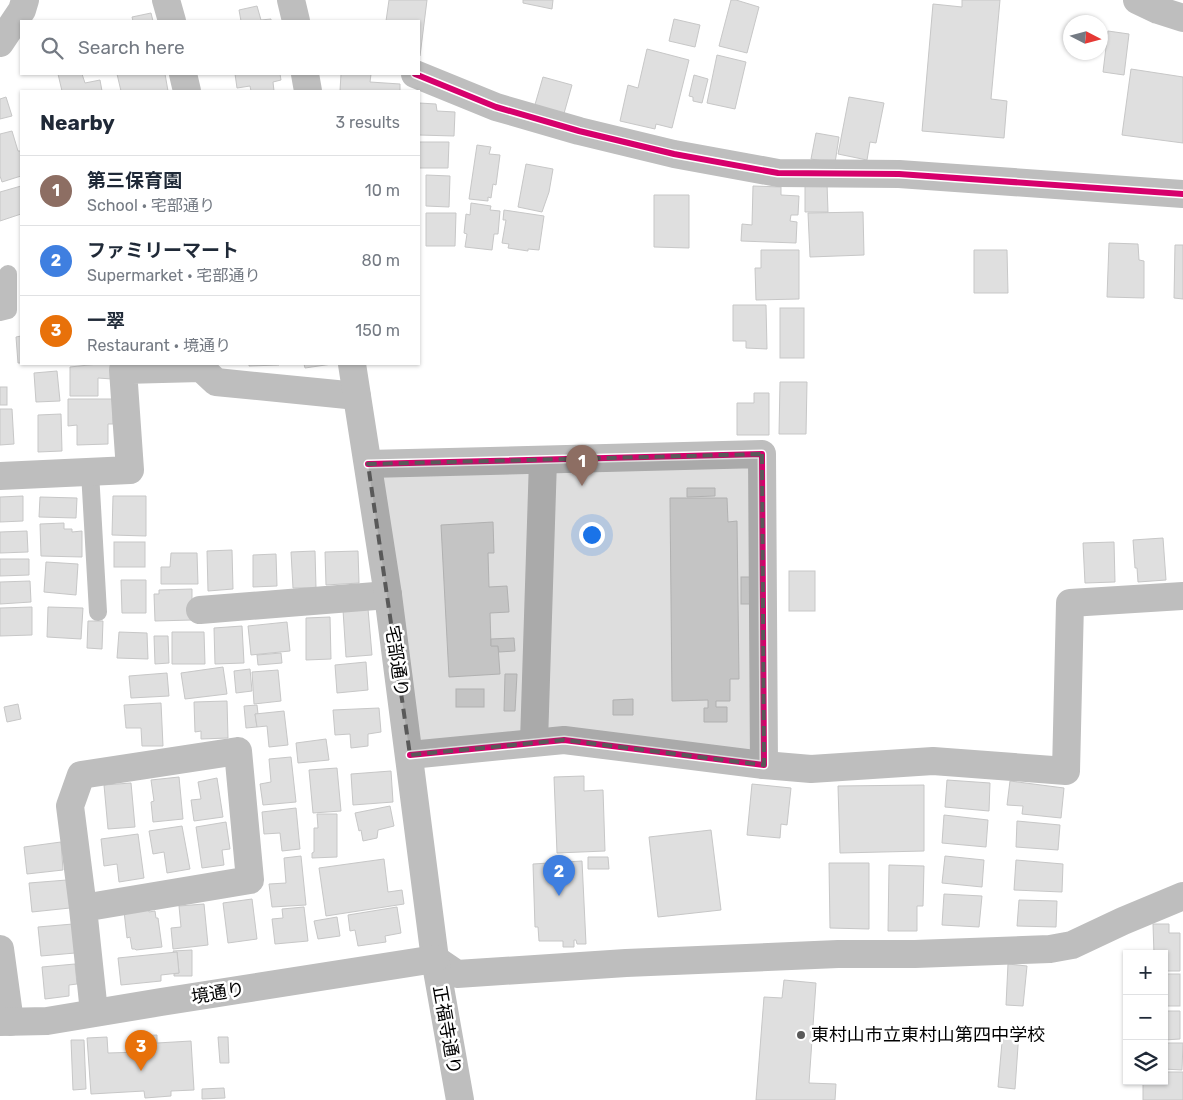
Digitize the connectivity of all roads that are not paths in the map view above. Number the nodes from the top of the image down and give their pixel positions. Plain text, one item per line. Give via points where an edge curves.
1 (25, 0) edge
2 (166, 0) edge
3 (291, 0) edge
4 (1137, 0) edge
5 (1183, 18) edge
6 (172, 20) edge
7 (296, 20) edge
8 (0, 43) edge
9 (183, 75) edge
10 (305, 75) edge
11 (418, 75) edge
12 (187, 90) edge
13 (308, 90) edge
14 (1183, 194) edge
15 (8, 274) dead end
16 (0, 312) edge
17 (352, 365) edge
18 (201, 366) edge
19 (357, 396) junction
20 (543, 460) junction
21 (368, 464) junction
22 (90, 472) junction
23 (0, 476) edge
24 (388, 596) junction
25 (1183, 596) edge
26 (200, 610) dead end
27 (98, 612) dead end
28 (534, 742) junction
29 (410, 755) junction
30 (764, 765) junction
31 (1183, 896) edge
32 (83, 908) junction
33 (0, 949) edge
34 (435, 959) junction
35 (94, 1012) junction
36 (5, 1022) edge
37 (460, 1100) edge

1 - 8 street
2 - 6 street
3 - 7 street
4 - 5 street
9 - 12 street
10 - 13 street
11 - 14 street via 496,107 579,131 674,154 778,173 899,174
15 - 16 lane via 8,310
17 - 19 street, 宅部通り
18 - 19 street via 216,382
18 - 22 street via 123,370 130,470
19 - 21 street, 宅部通り
20 - 21 street
20 - 28 street
20 - 30 street via 762,454
21 - 24 street, 宅部通り
22 - 23 street
22 - 27 lane
24 - 26 street
24 - 29 street, 宅部通り
25 - 30 street via 1070,603 1066,771 933,761 810,769
28 - 29 street
28 - 30 street via 564,740
29 - 34 street, 宅部通り
31 - 34 street via 1072,945 1050,949 828,954 458,974
32 - 32 street via 70,806 81,775 238,751 250,880
32 - 35 street
33 - 36 street
34 - 35 street, 境通り
34 - 37 street, 正福寺通り
35 - 36 street, 境通り via 47,1022

